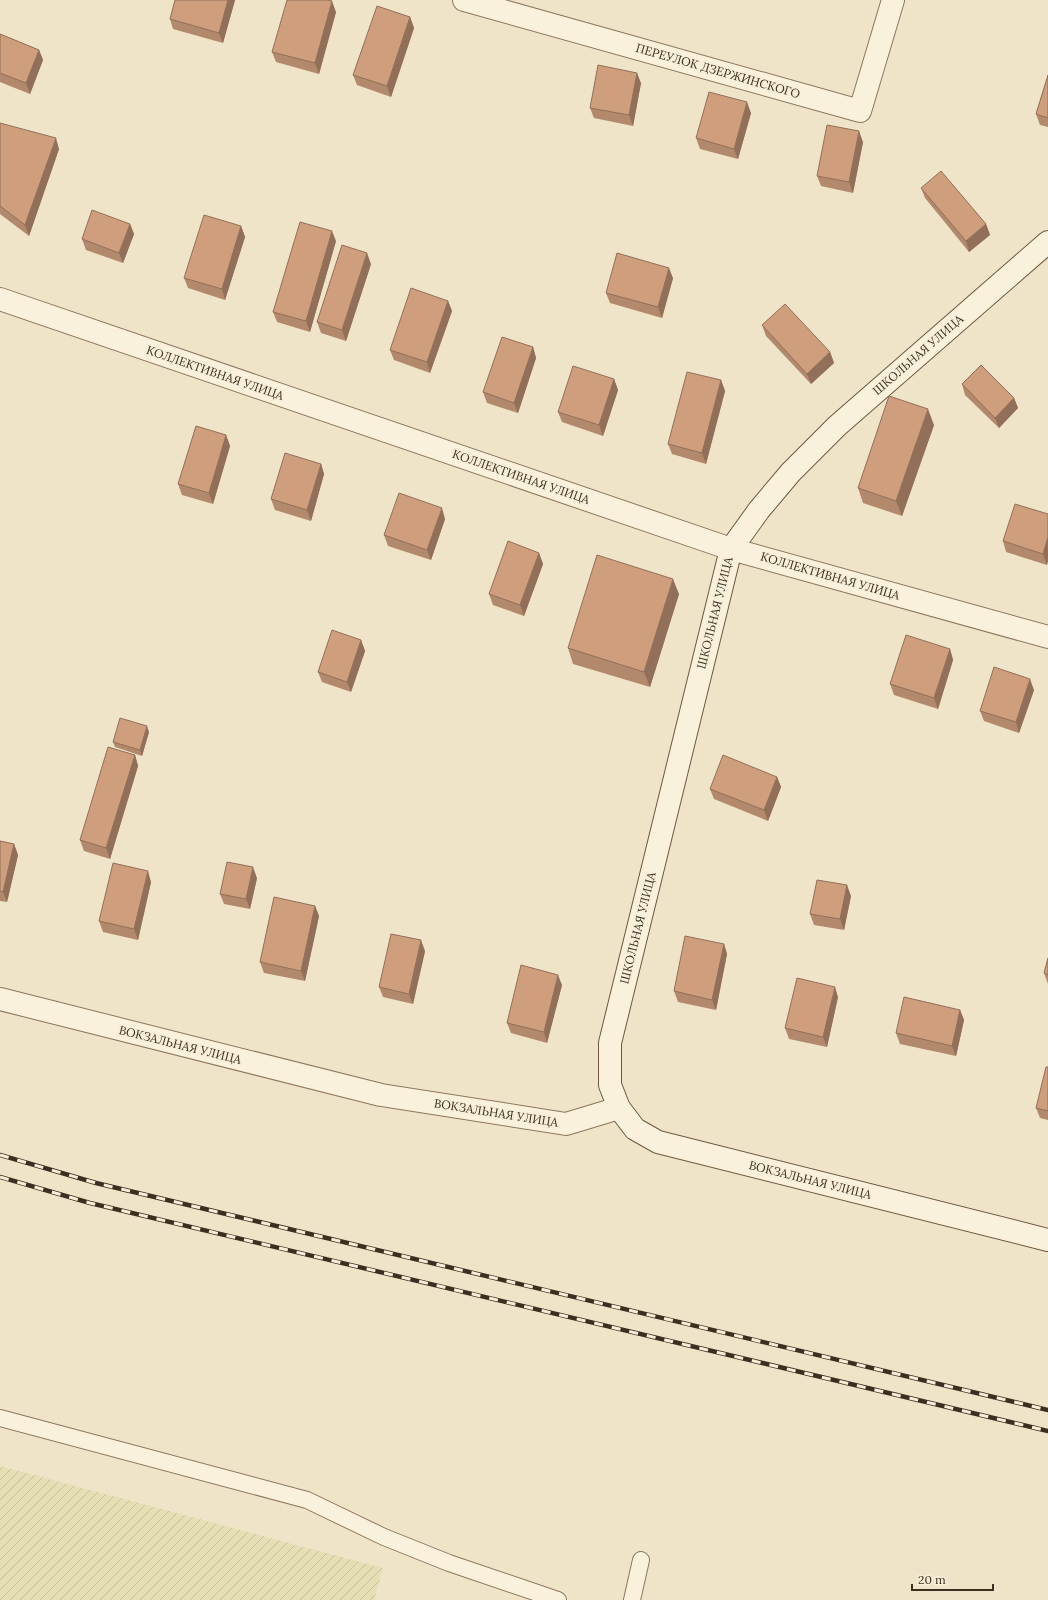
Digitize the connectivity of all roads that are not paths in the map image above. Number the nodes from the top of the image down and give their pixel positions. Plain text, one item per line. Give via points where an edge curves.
1 (464, 0) edge
2 (893, 0) edge
3 (1048, 242) edge
4 (0, 299) edge
5 (730, 549) junction
6 (1048, 637) edge
7 (0, 999) edge
8 (619, 1108) junction
9 (1048, 1240) edge
10 (0, 1418) edge
11 (642, 1560) dead end
12 (558, 1600) edge
13 (632, 1600) edge

1 - 2 street, ПЕРЕУЛОК ДЗЕРЖИНСКОГО via 860,111
3 - 5 street, ШКОЛЬНАЯ УЛИЦА via 837,426 791,472
4 - 5 street, КОЛЛЕКТИВНАЯ УЛИЦА
5 - 6 street, КОЛЛЕКТИВНАЯ УЛИЦА
5 - 8 street, ШКОЛЬНАЯ УЛИЦА via 610,1043 610,1085
7 - 8 street, ВОКЗАЛЬНАЯ УЛИЦА via 381,1096 566,1124
8 - 9 street, ВОКЗАЛЬНАЯ УЛИЦА via 635,1130 658,1142
10 - 12 lane via 307,1500 449,1563
11 - 13 lane

